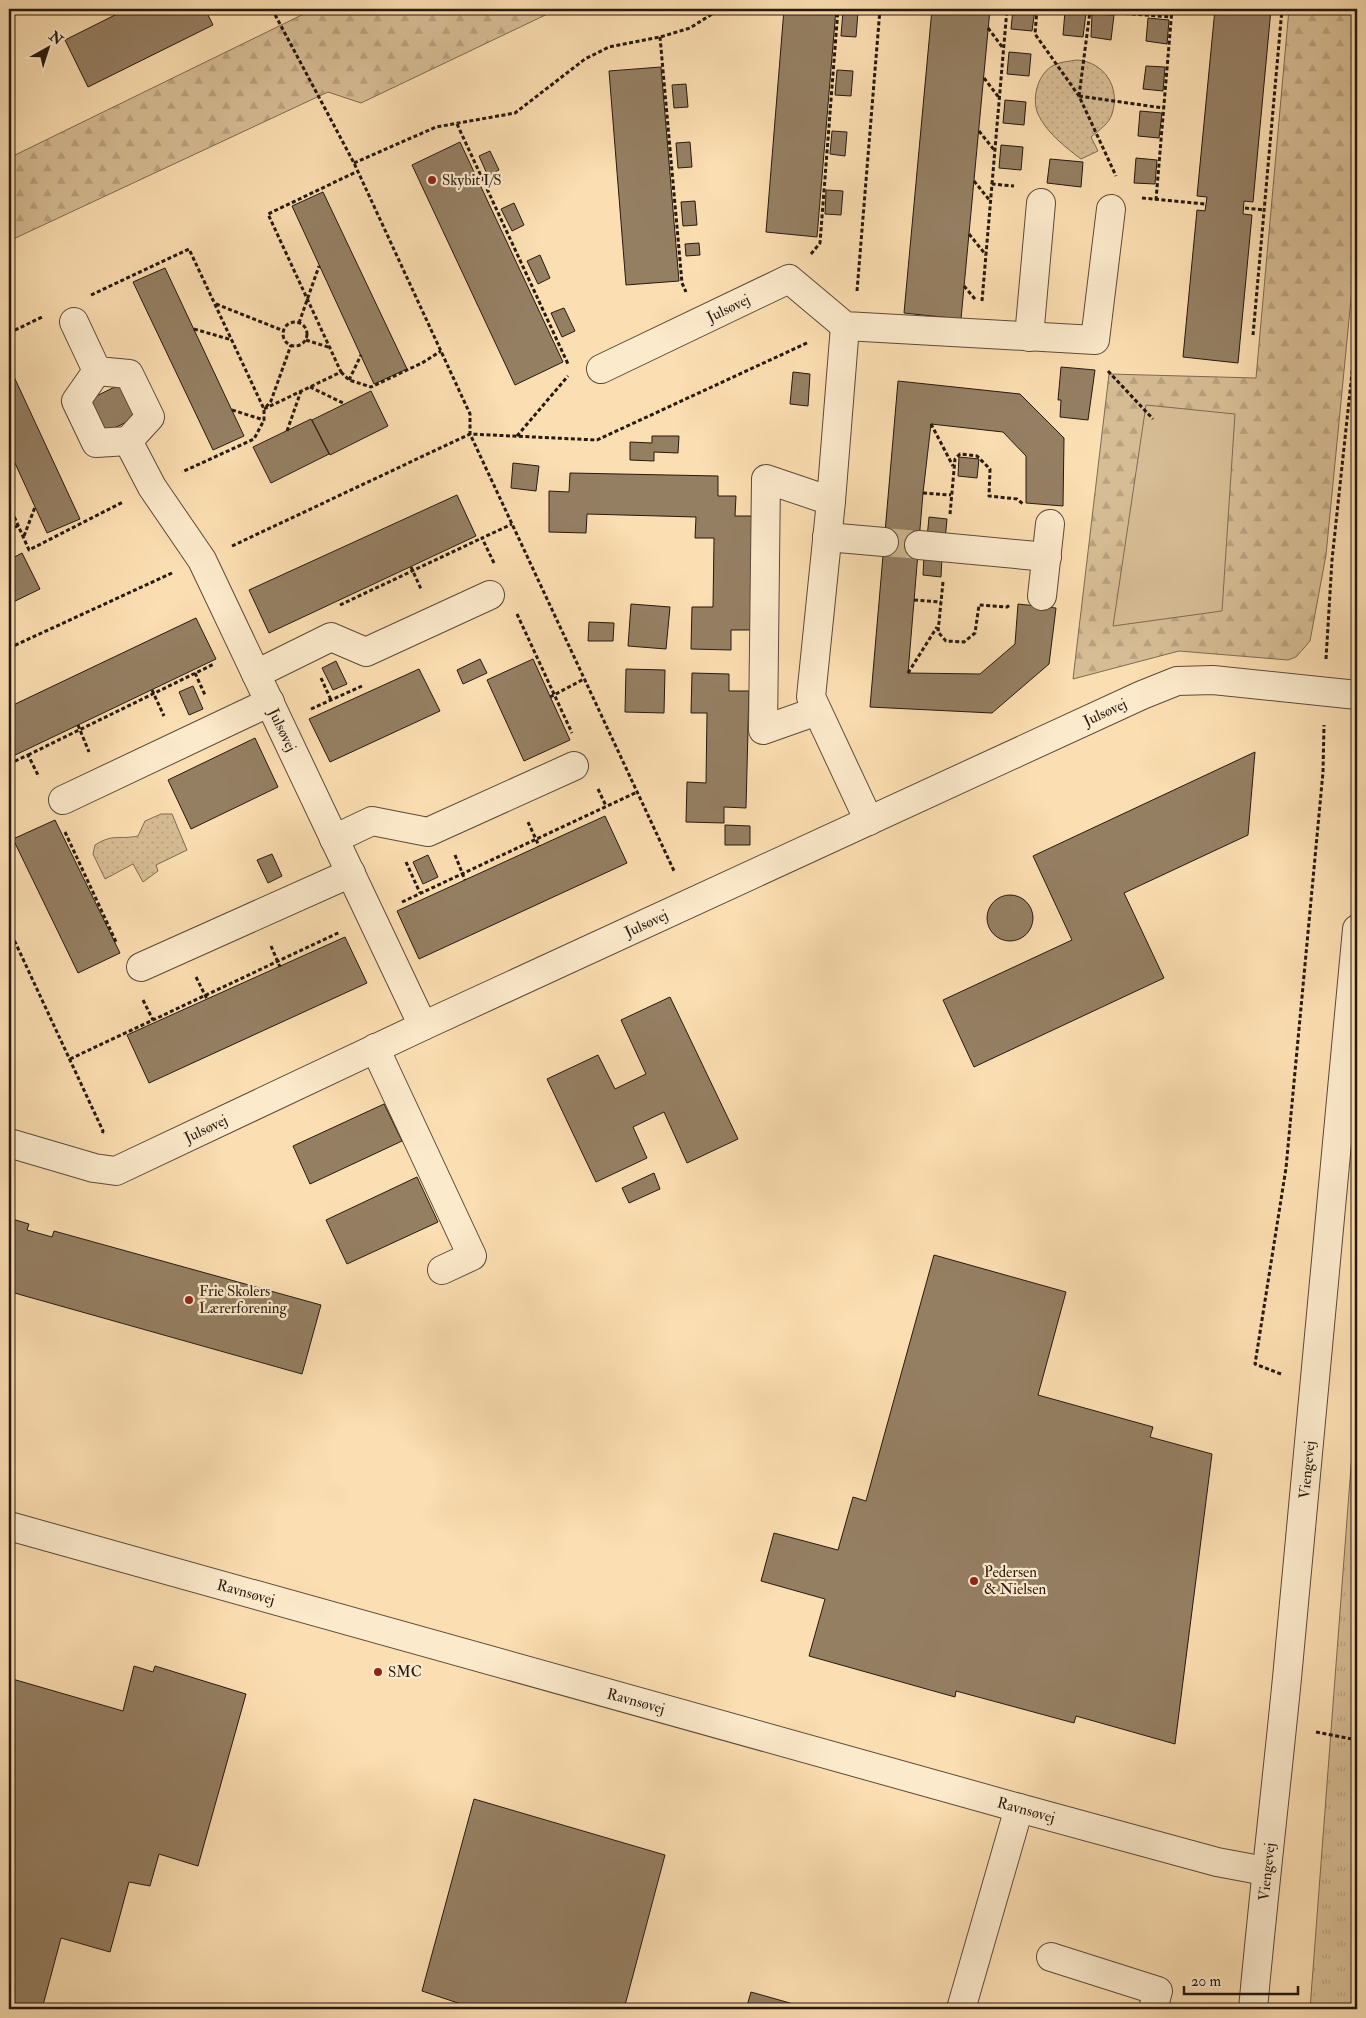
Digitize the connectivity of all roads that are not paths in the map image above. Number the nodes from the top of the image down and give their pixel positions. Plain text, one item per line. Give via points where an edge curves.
1 (1042, 203) dead end
2 (1110, 209) dead end
3 (74, 322) dead end
4 (845, 326) junction
5 (1029, 337) junction
6 (601, 369) road end
7 (97, 371) junction
8 (128, 441) junction
9 (831, 500) junction
10 (1050, 524) dead end
11 (828, 537) junction
12 (884, 542) tunnel mouth
13 (919, 545) tunnel mouth
14 (1047, 557) junction
15 (490, 595) dead end
16 (1042, 596) dead end
17 (256, 674) junction
18 (1357, 695) edge
19 (270, 702) junction
20 (817, 712) junction
21 (584, 773) road end
22 (62, 813) road end
23 (869, 821) junction
24 (334, 839) junction
25 (351, 873) junction
26 (1357, 929) edge
27 (141, 980) road end
28 (423, 1026) junction
29 (375, 1048) junction
30 (9, 1143) edge
31 (442, 1270) dead end
32 (9, 1526) edge
33 (1019, 1808) junction
34 (1265, 1871) junction
35 (1051, 1957) dead end
36 (961, 2009) edge
37 (1153, 2009) edge
38 (1253, 2009) edge

1 - 5 street
2 - 5 street via 1095,340
3 - 7 street
4 - 5 street
4 - 6 street, Julsøvej via 789,279
4 - 9 street
7 - 8 street via 129,374 150,417
7 - 8 street via 76,401 96,443
8 - 17 street, Julsøvej via 152,487 202,560
9 - 11 street
9 - 20 street via 766,479 763,730
10 - 14 street
11 - 12 street
11 - 20 street via 811,698
13 - 14 street
14 - 16 street
15 - 17 street via 366,652 331,637
17 - 19 street, Julsøvej
18 - 23 street, Julsøvej via 1213,680 1177,681
19 - 22 street
19 - 24 street, Julsøvej
20 - 23 street
21 - 24 street via 428,832 372,821
23 - 28 street, Julsøvej
24 - 25 street, Julsøvej
25 - 27 street
25 - 28 street, Julsøvej
26 - 34 street, Viengevej via 1282,1725
28 - 29 street, Julsøvej
29 - 30 street, Julsøvej via 116,1171 94,1168
29 - 31 street via 472,1256
32 - 33 street, Ravnsøvej
33 - 34 street, Ravnsøvej via 1217,1862
33 - 36 street
34 - 38 street, Viengevej
35 - 37 street via 1158,1991

